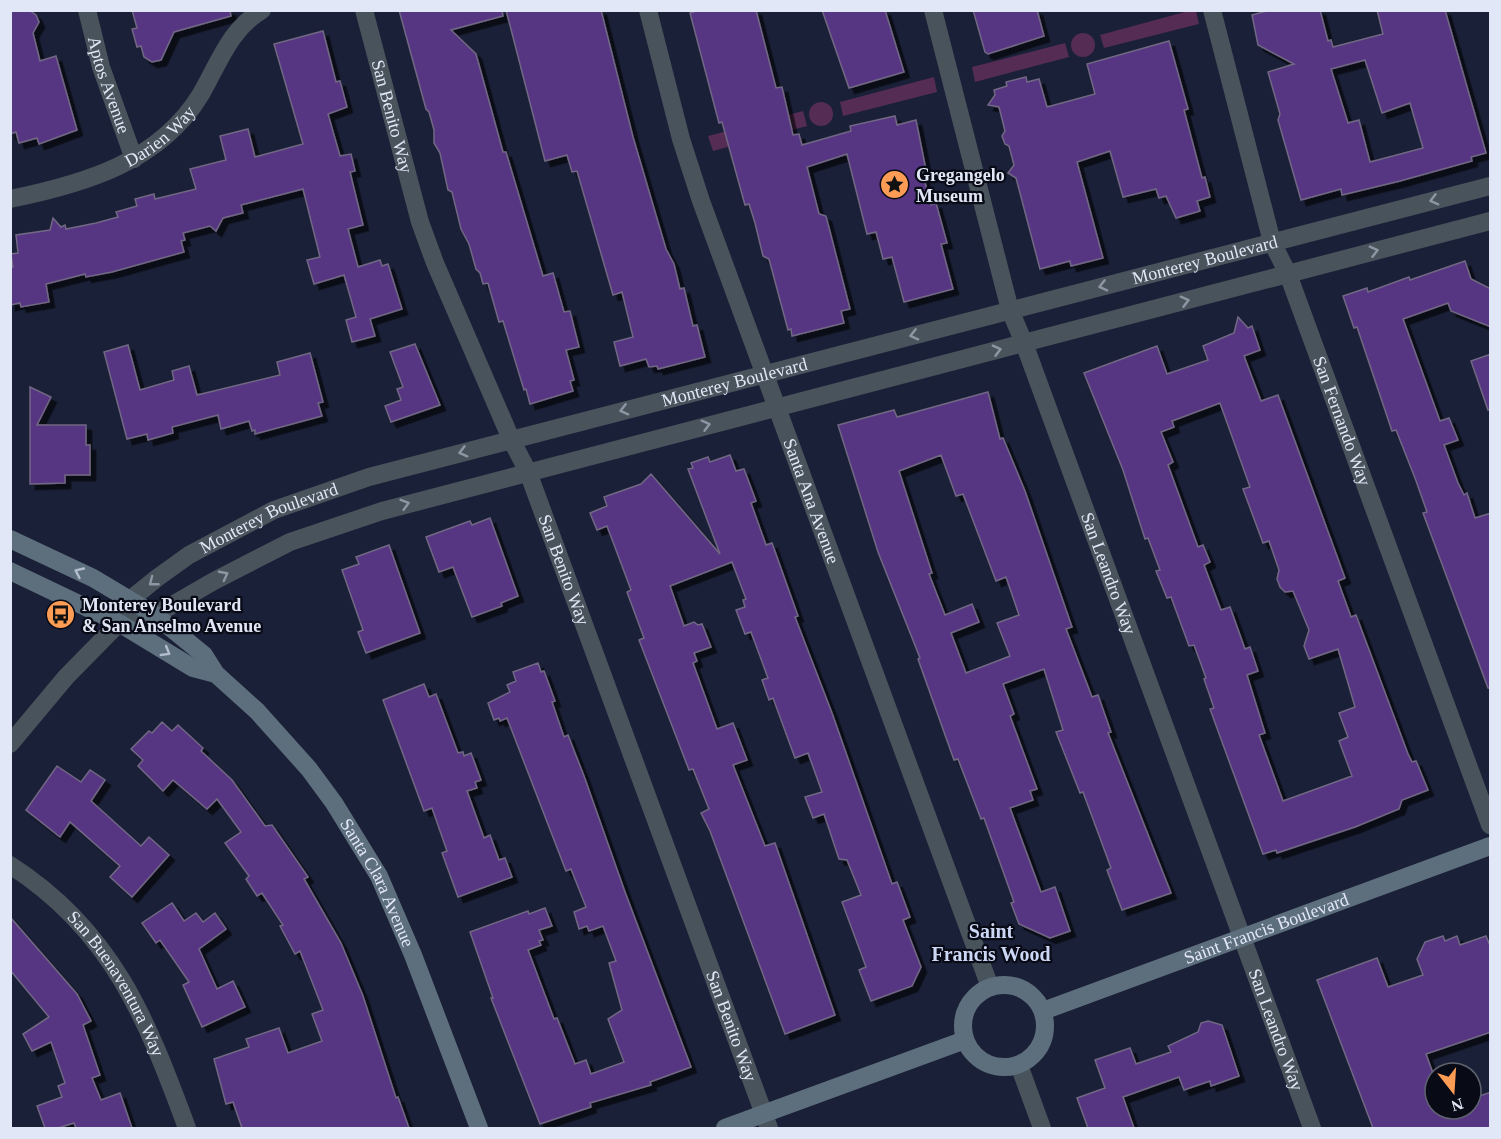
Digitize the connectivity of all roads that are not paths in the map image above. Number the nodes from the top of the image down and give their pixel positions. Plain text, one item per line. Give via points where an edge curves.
1 (87, 10) edge
2 (262, 10) edge
3 (364, 10) edge
4 (648, 10) edge
5 (933, 10) edge
6 (1212, 10) edge
7 (134, 159) junction
8 (1491, 186) edge
9 (10, 198) edge
10 (1491, 221) edge
11 (1272, 242) junction
12 (1288, 274) junction
13 (1010, 310) junction
14 (1024, 343) junction
15 (764, 374) junction
16 (776, 407) junction
17 (511, 439) junction
18 (528, 472) junction
19 (10, 539) edge
20 (10, 571) edge
21 (131, 599) junction
22 (155, 615) junction
23 (119, 623) junction
24 (216, 674) junction
25 (10, 744) edge
26 (1491, 825) edge
27 (1491, 846) edge
28 (10, 865) edge
29 (1242, 938) junction
30 (990, 987) junction
31 (1043, 1011) junction
32 (965, 1040) junction
33 (1019, 1065) junction
34 (766, 1121) edge
35 (187, 1128) edge
36 (479, 1128) edge
37 (725, 1128) edge
38 (1042, 1128) edge
39 (1312, 1128) edge

1 - 7 street, Aptos Avenue via 101,67
2 - 7 street, Darien Way via 235,33 185,119 162,141
3 - 17 street, San Benito Way via 420,222
4 - 15 street, Santa Ana Avenue via 687,159
5 - 13 street, San Leandro Way
6 - 11 street, San Fernando Way
7 - 9 street, Darien Way via 68,185
8 -> 11 street, Monterey Boulevard
12 -> 10 street, Monterey Boulevard
11 - 12 street, San Fernando Way
11 -> 13 street, Monterey Boulevard
14 -> 12 street, Monterey Boulevard
12 - 26 street, San Fernando Way
13 - 14 street, San Leandro Way
13 -> 15 street, Monterey Boulevard
16 -> 14 street, Monterey Boulevard
14 - 29 street, San Leandro Way
15 - 16 street, Santa Ana Avenue
15 -> 17 street, Monterey Boulevard
18 -> 16 street, Monterey Boulevard
16 - 30 street, Santa Ana Avenue
17 - 18 street, San Benito Way
17 -> 21 street, Monterey Boulevard via 369,477 274,510 189,555
22 -> 18 street, Monterey Boulevard via 301,538 382,511
18 - 34 street, San Benito Way
21 -> 19 main road
20 - 23 main road
21 - 22 main road, Santa Clara Avenue
21 - 23 street
22 - 23 street, Monterey Boulevard
22 - 24 main road, Santa Clara Avenue via 204,655
23 -> 24 main road, Santa Clara Avenue via 193,668
23 - 25 street via 53,691
24 - 36 main road, Santa Clara Avenue via 257,711 309,769 374,867 413,954
27 - 29 main road, Saint Francis Boulevard
28 - 35 street, San Buenaventura Way via 76,919 122,978 146,1023
29 - 31 main road, Saint Francis Boulevard
29 - 39 street, San Leandro Way
30 - 31 main road via 1022,989 1035,998
30 - 32 main road via 976,995 967,1008
31 - 33 main road via 1046,1028 1042,1043
32 - 33 main road via 987,1064 1003,1068
32 - 34 main road
33 - 38 street
34 - 37 main road

